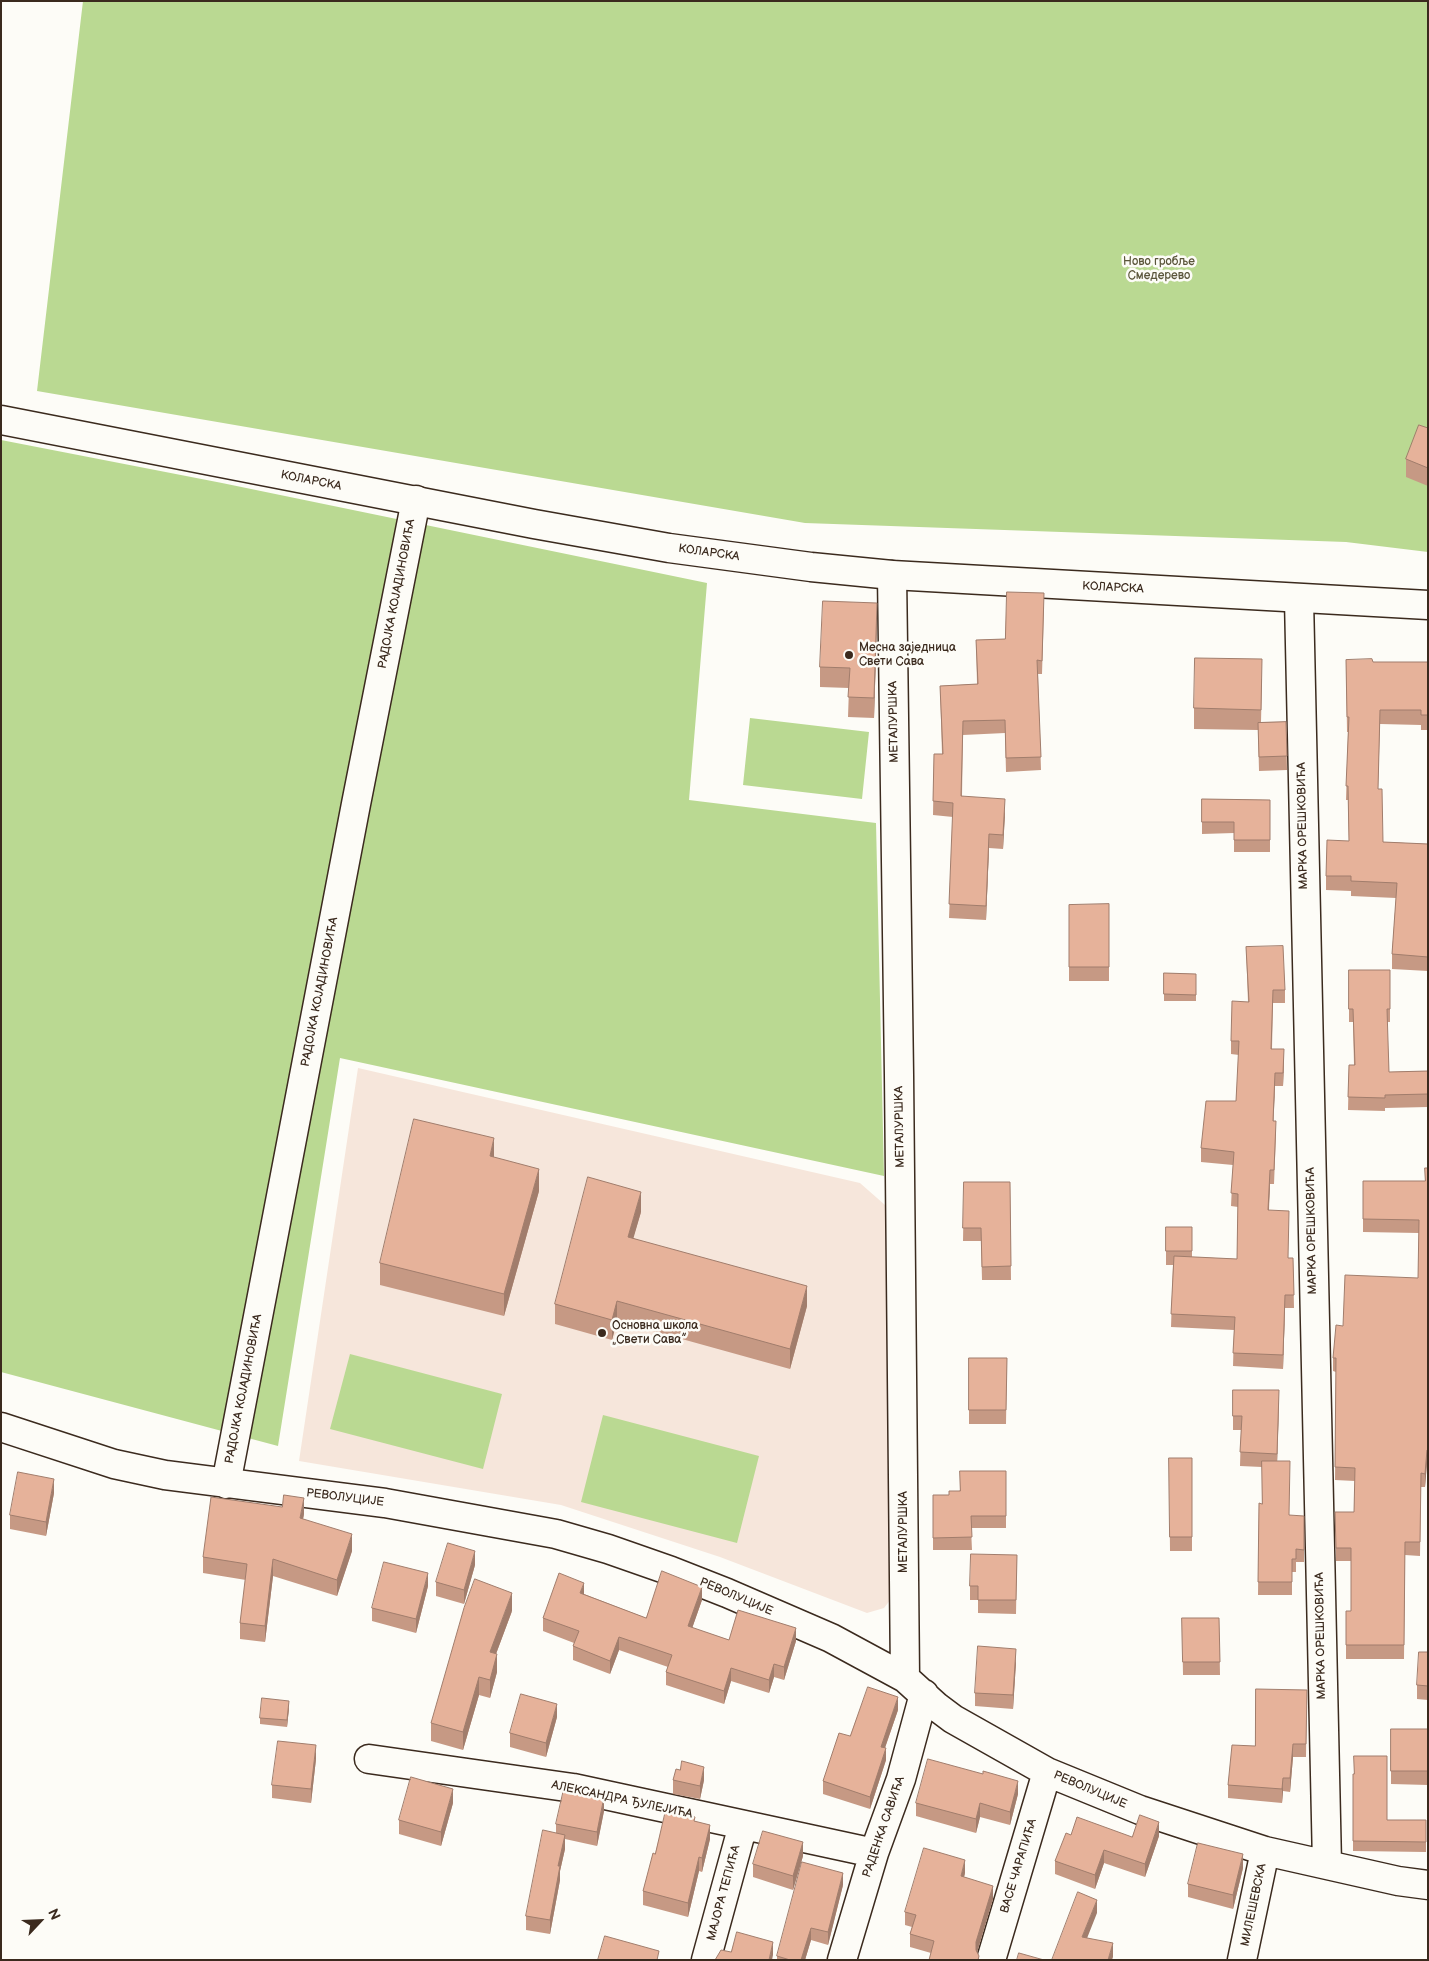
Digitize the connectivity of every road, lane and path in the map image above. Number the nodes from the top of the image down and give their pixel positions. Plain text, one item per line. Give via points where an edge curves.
1 (1, 420) edge
2 (416, 500) junction
3 (892, 575) junction
4 (1299, 599) junction
5 (1428, 605) edge
6 (1, 1427) edge
7 (226, 1484) junction
8 (914, 1686) junction
9 (369, 1759) dead end
10 (1047, 1772) junction
11 (743, 1825) junction
12 (1265, 1851) junction
13 (874, 1853) junction
14 (1327, 1864) junction
15 (1428, 1885) edge
16 (706, 1960) edge
17 (842, 1960) edge
18 (991, 1960) edge
19 (1242, 1960) edge

1 - 2 street, КОЛАРСКА
2 - 3 street, КОЛАРСКА via 669,548
2 - 7 street, РАДОЈКА КОЈАДИНОВИЋА
3 - 4 street, КОЛАРСКА
3 - 8 street, МЕТАЛУРШКА via 899,1075
4 - 5 street, КОЛАРСКА
4 - 14 street, МАРКА ОРЕШКОВИЋА
6 - 7 street, РЕВОЛУЦИЈЕ via 114,1464
7 - 8 street, РЕВОЛУЦИЈЕ via 384,1503 556,1534 672,1571 727,1593 831,1638
8 - 10 street, РЕВОЛУЦИЈЕ via 954,1719
8 - 13 street, РАДЕНКА САВИЋА via 901,1779
9 - 11 street, АЛЕКСАНДРА ЂУЛЕЈИЋА via 572,1788
10 - 12 street, РЕВОЛУЦИЈЕ via 1140,1810
10 - 18 street, ВАСЕ ЧАРАПИЋА
11 - 13 street, АЛЕКСАНДРА ЂУЛЕЈИЋА
11 - 16 street, МАЈОРА ТЕПИЋА
12 - 14 street, РЕВОЛУЦИЈЕ
12 - 19 street, МИЛЕШЕВСКА
13 - 17 street, РАДЕНКА САВИЋА
14 - 15 street, РЕВОЛУЦИЈЕ

